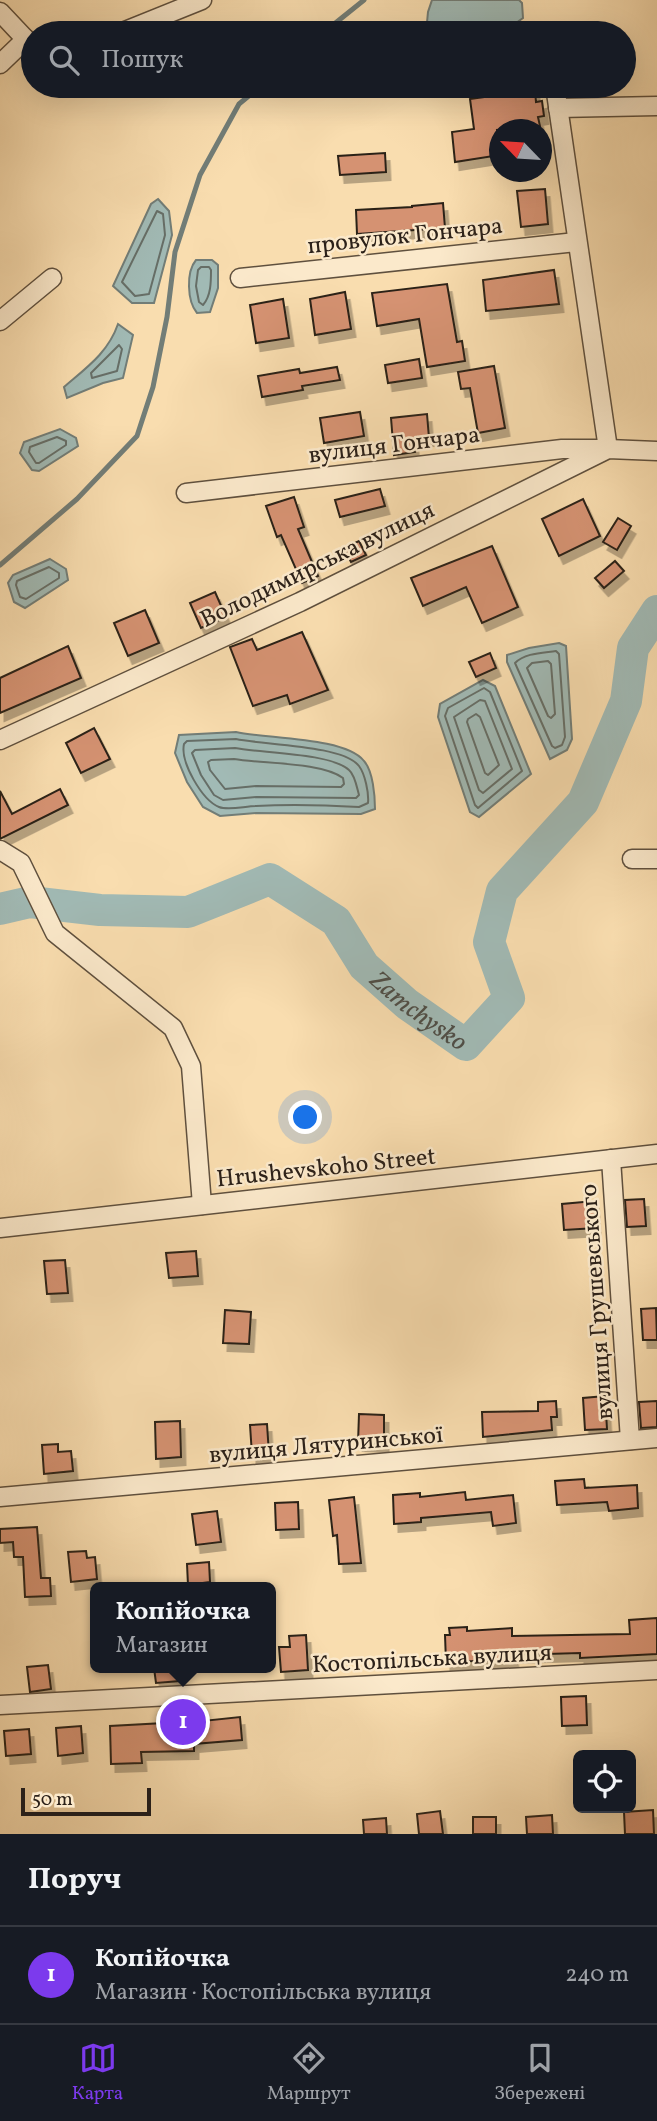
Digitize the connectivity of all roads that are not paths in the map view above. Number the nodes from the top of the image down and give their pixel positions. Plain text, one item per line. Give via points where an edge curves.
1 (201, 0) edge
2 (0, 12) edge
3 (149, 21) edge
4 (21, 34) edge
5 (21, 49) edge
6 (0, 64) edge
7 (557, 98) edge
8 (657, 106) edge
9 (558, 108) junction
10 (576, 242) junction
11 (52, 278) dead end
12 (240, 278) dead end
13 (0, 321) edge
14 (608, 449) junction
15 (657, 451) edge
16 (186, 493) dead end
17 (0, 740) edge
18 (0, 850) edge
19 (632, 859) dead end
20 (657, 859) edge
21 (657, 1154) edge
22 (611, 1159) junction
23 (202, 1205) junction
24 (0, 1228) edge
25 (657, 1438) edge
26 (630, 1440) junction
27 (0, 1497) edge
28 (657, 1670) edge
29 (0, 1704) edge

1 - 3 street
2 - 4 street
5 - 6 street
7 - 9 street
8 - 9 street
9 - 10 street
10 - 12 street, провулок Гончара
10 - 14 street
11 - 13 street
14 - 15 street, Володимирська вулиця
14 - 16 street, вулиця Гончара via 562,449
14 - 17 street, Володимирська вулиця via 300,602
18 - 23 street via 21,863 55,933 173,1028 191,1066
19 - 20 street
21 - 22 street, Hrushevskoho Street
22 - 23 street, Hrushevskoho Street
22 - 26 street, вулиця Грушевського
23 - 24 street, Hrushevskoho Street
25 - 26 street, вулиця Лятуринської
26 - 27 street, вулиця Лятуринської
28 - 29 street, Костопільська вулиця

